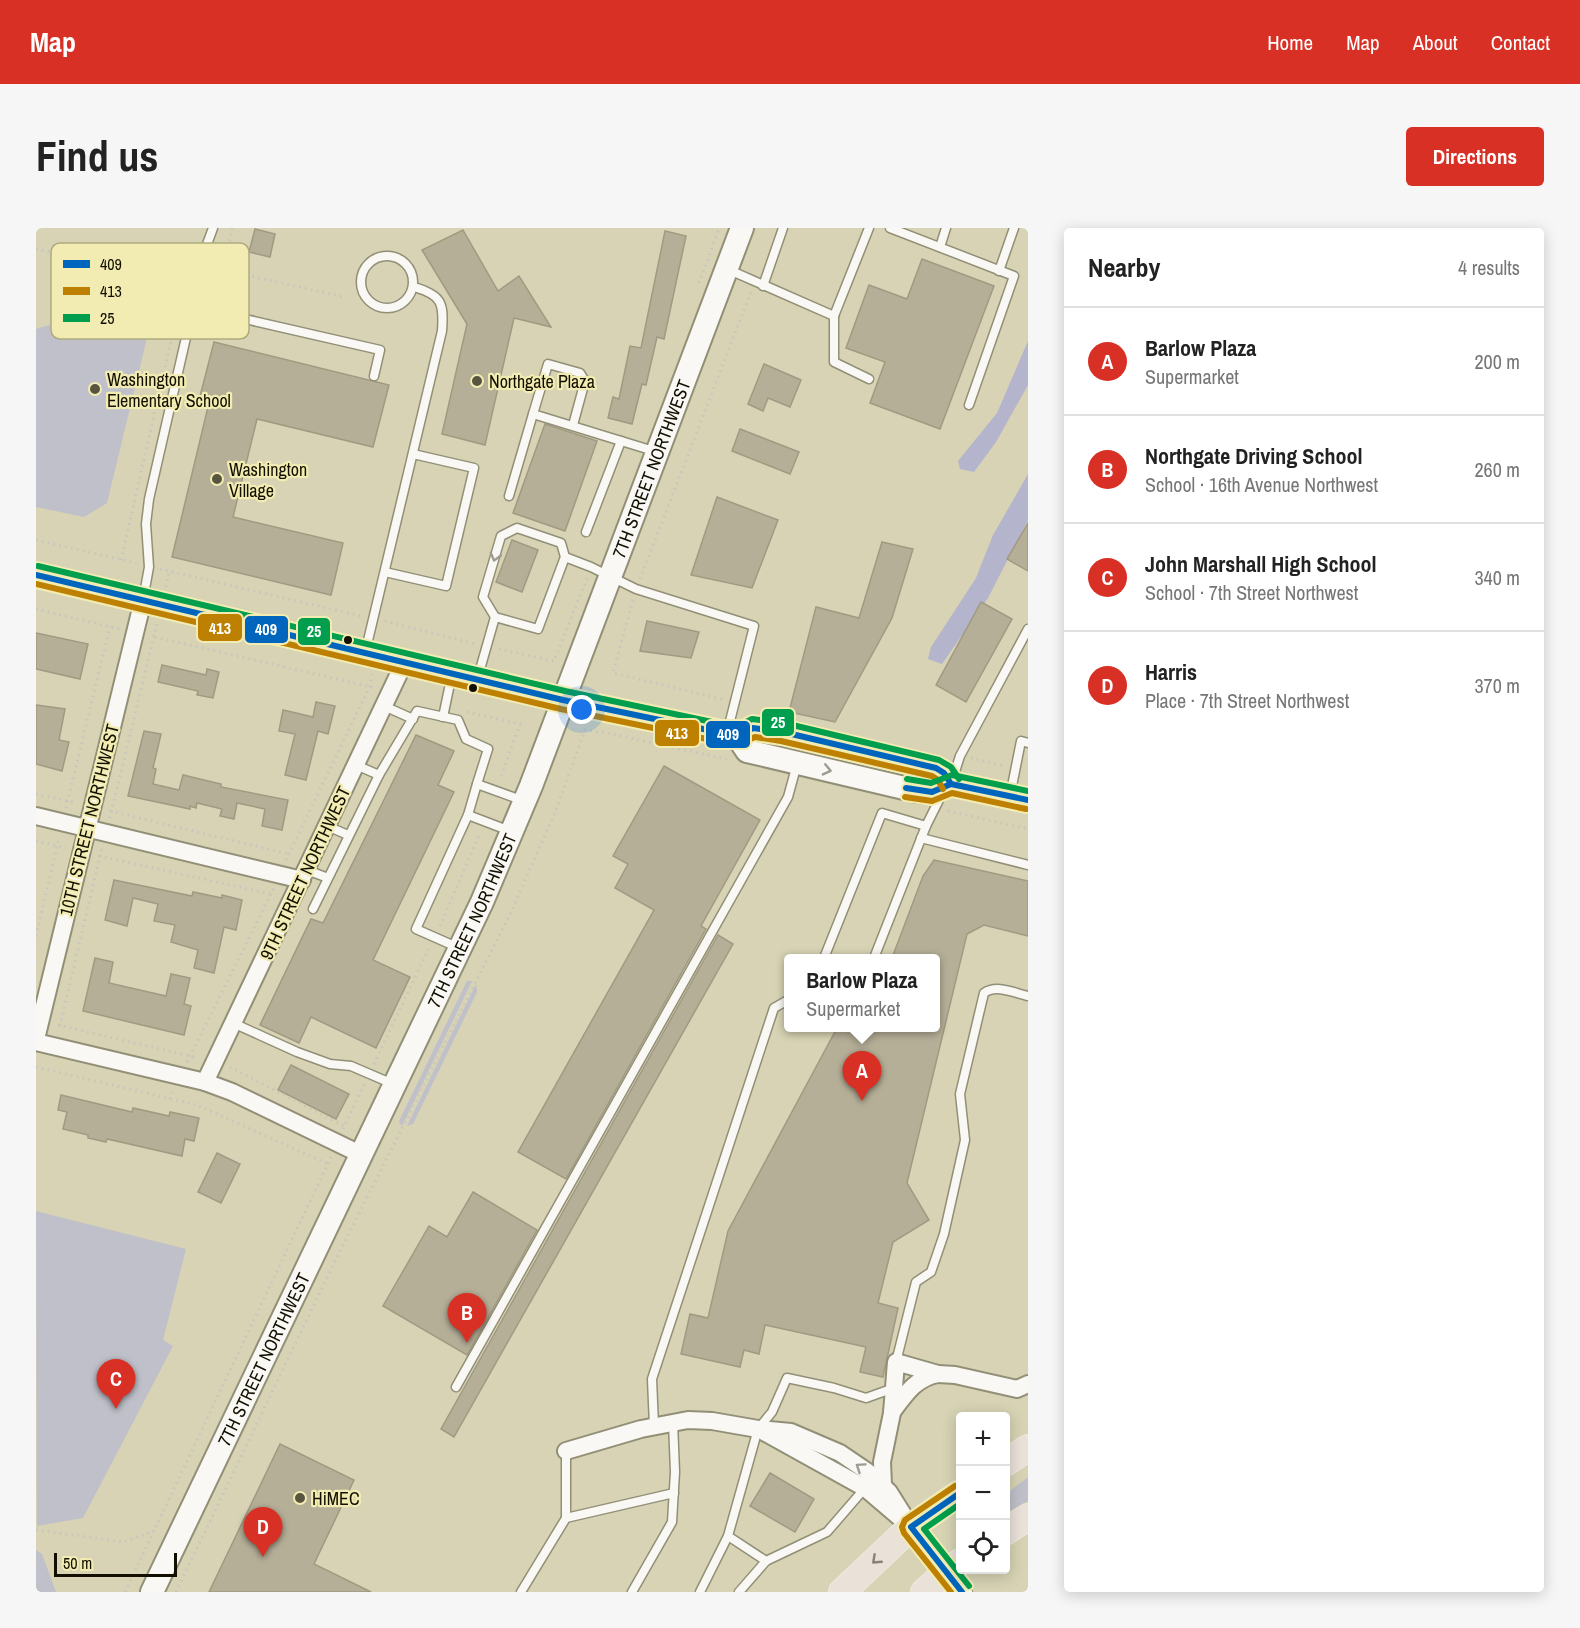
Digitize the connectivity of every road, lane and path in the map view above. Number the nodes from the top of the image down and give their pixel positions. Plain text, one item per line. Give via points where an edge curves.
1 (213, 228) edge
2 (232, 228) edge
3 (742, 228) edge
4 (783, 228) edge
5 (869, 228) edge
6 (890, 228) edge
7 (946, 228) edge
8 (1014, 228) edge
9 (207, 243) edge
10 (229, 243) edge
11 (939, 247) junction
12 (36, 249) edge
13 (51, 253) edge
14 (727, 269) junction
15 (999, 270) junction
16 (249, 276) edge
17 (759, 284) junction
18 (414, 287) junction
19 (344, 297) dead end
20 (834, 316) junction
21 (249, 320) edge
22 (171, 339) edge
23 (186, 339) edge
24 (374, 376) dead end
25 (869, 379) dead end
26 (969, 405) dead end
27 (533, 414) junction
28 (573, 425) junction
29 (621, 441) junction
30 (657, 452) junction
31 (413, 454) junction
32 (509, 496) dead end
33 (586, 532) dead end
34 (36, 540) edge
35 (565, 557) junction
36 (385, 572) junction
37 (36, 575) edge
38 (611, 577) junction
39 (636, 589) junction
40 (143, 600) junction
41 (36, 609) edge
42 (495, 617) junction
43 (1028, 628) edge
44 (365, 654) junction
45 (404, 663) junction
46 (613, 673) dead end
47 (452, 674) junction
48 (477, 680) junction
49 (370, 686) joint
50 (563, 700) junction
51 (384, 706) junction
52 (443, 717) junction
53 (413, 719) junction
54 (585, 730) dead end
55 (732, 734) junction
56 (1028, 743) edge
57 (797, 763) junction
58 (356, 765) junction
59 (379, 775) junction
60 (477, 784) junction
61 (949, 785) junction
62 (36, 794) edge
63 (1019, 798) edge
64 (524, 802) junction
65 (468, 815) junction
66 (36, 816) edge
67 (327, 826) junction
68 (926, 826) junction
69 (87, 828) junction
70 (512, 831) junction
71 (348, 835) junction
72 (921, 838) junction
73 (36, 841) edge
74 (1028, 865) edge
75 (304, 875) junction
76 (328, 878) junction
77 (314, 909) dead end
78 (36, 936) edge
79 (460, 948) junction
80 (826, 954) edge
81 (876, 954) edge
82 (1028, 996) edge
83 (784, 1003) edge
84 (233, 1023) junction
85 (36, 1040) edge
86 (190, 1056) joint
87 (36, 1067) edge
88 (229, 1067) dead end
89 (205, 1082) junction
90 (393, 1084) junction
91 (344, 1126) dead end
92 (360, 1154) junction
93 (896, 1362) junction
94 (938, 1374) junction
95 (1028, 1384) edge
96 (456, 1387) dead end
97 (894, 1388) junction
98 (892, 1413) junction
99 (672, 1422) junction
100 (654, 1426) junction
101 (758, 1429) junction
102 (1028, 1448) edge
103 (566, 1450) joint
104 (1010, 1460) edge
105 (882, 1485) junction
106 (865, 1488) junction
107 (674, 1493) junction
108 (956, 1495) edge
109 (1028, 1517) edge
110 (566, 1518) junction
111 (911, 1527) junction
112 (1010, 1529) edge
113 (36, 1530) edge
114 (155, 1530) junction
115 (728, 1536) junction
116 (766, 1561) junction
117 (953, 1567) edge
118 (125, 1592) edge
119 (152, 1592) edge
120 (176, 1592) edge
121 (521, 1592) edge
122 (632, 1592) edge
123 (699, 1592) edge
124 (739, 1592) edge
125 (842, 1592) edge
126 (924, 1592) edge
127 (962, 1592) edge

1 - 9 lane
2 - 10 path
3 - 14 main road, 7TH STREET NORTHWEST
4 - 17 lane
5 - 20 lane
6 - 11 lane
7 - 11 lane
8 - 15 lane
11 - 15 lane
12 - 13 path
14 - 17 lane
14 - 30 main road, 7TH STREET NORTHWEST
15 - 26 lane via 1014,276
16 - 19 path
17 - 20 lane
17 - 39 path
18 - 18 lane via 402,305 388,309 367,301 360,282 371,261 387,256 406,263
18 - 31 lane via 430,291 439,299 443,312
20 - 25 lane via 834,362
21 - 24 lane via 380,351
22 - 34 path via 121,560
23 - 40 lane via 149,499 146,524 150,567
27 - 28 lane
27 - 28 lane via 548,364 580,373 585,381
27 - 32 lane
28 - 29 lane
29 - 30 lane
29 - 33 lane
30 - 38 main road, 7TH STREET NORTHWEST
31 - 36 lane
31 - 36 lane via 474,468 446,586
35 - 38 lane
35 - 42 lane via 538,629
35 -> 42 lane via 561,543 517,528 501,536 483,597
36 - 44 lane
37 - 40 main road
38 - 39 lane
38 - 50 main road, 7TH STREET NORTHWEST
39 - 46 path
39 - 55 lane via 754,627
40 - 44 main road
40 - 69 street, 10TH STREET NORTHWEST
41 - 62 path via 110,626 68,801
42 - 48 lane
43 - 61 lane via 960,756
44 - 45 main road
45 - 47 main road
45 - 51 street, 9TH STREET NORTHWEST
47 - 48 main road
47 - 52 lane
48 - 50 main road
49 - 49 path via 289,854 111,812 154,637
50 - 55 main road
50 - 64 main road, 7TH STREET NORTHWEST
51 - 53 lane
51 - 58 street, 9TH STREET NORTHWEST
52 - 53 lane via 417,711
52 - 60 lane via 458,720 466,739 488,749
53 - 59 lane
54 - 120 path via 554,815 510,914 336,1259
55 - 57 main road via 747,751
55 - 61 main road via 753,728 783,732 936,768 944,773
56 - 63 lane via 1021,741
57 -> 61 main road via 917,791 932,792
57 - 96 lane via 788,797
58 - 59 lane
58 - 67 street, 9TH STREET NORTHWEST
59 - 71 lane
60 - 64 lane
60 - 65 lane
61 - 63 main road
61 - 68 lane
64 - 70 main road, 7TH STREET NORTHWEST
65 - 70 lane
65 - 79 lane via 417,929
66 - 69 street
67 - 71 lane
67 - 75 street, 9TH STREET NORTHWEST
68 - 72 lane
68 - 80 lane via 882,813
69 - 75 street
69 - 85 street, 10TH STREET NORTHWEST
70 - 79 main road, 7TH STREET NORTHWEST
71 - 76 lane
72 - 74 lane
72 - 81 lane
73 - 78 path via 57,846
75 - 76 lane
75 - 84 street, 9TH STREET NORTHWEST
76 - 77 lane
79 - 90 main road, 7TH STREET NORTHWEST
82 - 93 lane via 998,989 984,993 960,1094 965,1140 944,1234 931,1272 916,1282
83 - 100 lane via 774,1008 652,1379
84 - 89 street, 9TH STREET NORTHWEST
84 - 90 lane via 297,1052 330,1064 351,1066
85 - 89 street
86 - 86 path via 60,1026 100,856 271,894
87 - 114 path via 197,1105 328,1164
88 - 91 path
89 - 92 street
90 - 92 main road, 7TH STREET NORTHWEST
92 - 119 main road, 7TH STREET NORTHWEST
93 - 94 street
93 - 97 street
94 - 95 street via 1017,1389
94 - 98 street via 920,1379
97 - 98 street
97 - 101 lane via 866,1398 787,1378 772,1412
98 - 105 street via 884,1445
99 - 100 street
99 - 101 street via 712,1421
99 - 107 lane
100 - 103 street
105 -> 101 street via 840,1453 791,1432
101 - 106 street
101 - 115 lane
102 - 104 main road
103 - 110 lane
105 - 111 street
106 - 111 street
106 - 116 lane via 827,1532
107 - 110 lane
107 - 122 lane via 672,1522
108 - 111 main road
109 - 112 main road
110 - 121 lane
111 - 117 street
111 -> 125 main road
113 - 114 path via 124,1542
114 - 118 path
115 - 116 lane
115 - 123 lane
116 - 124 lane
117 - 126 main road
117 - 127 street

